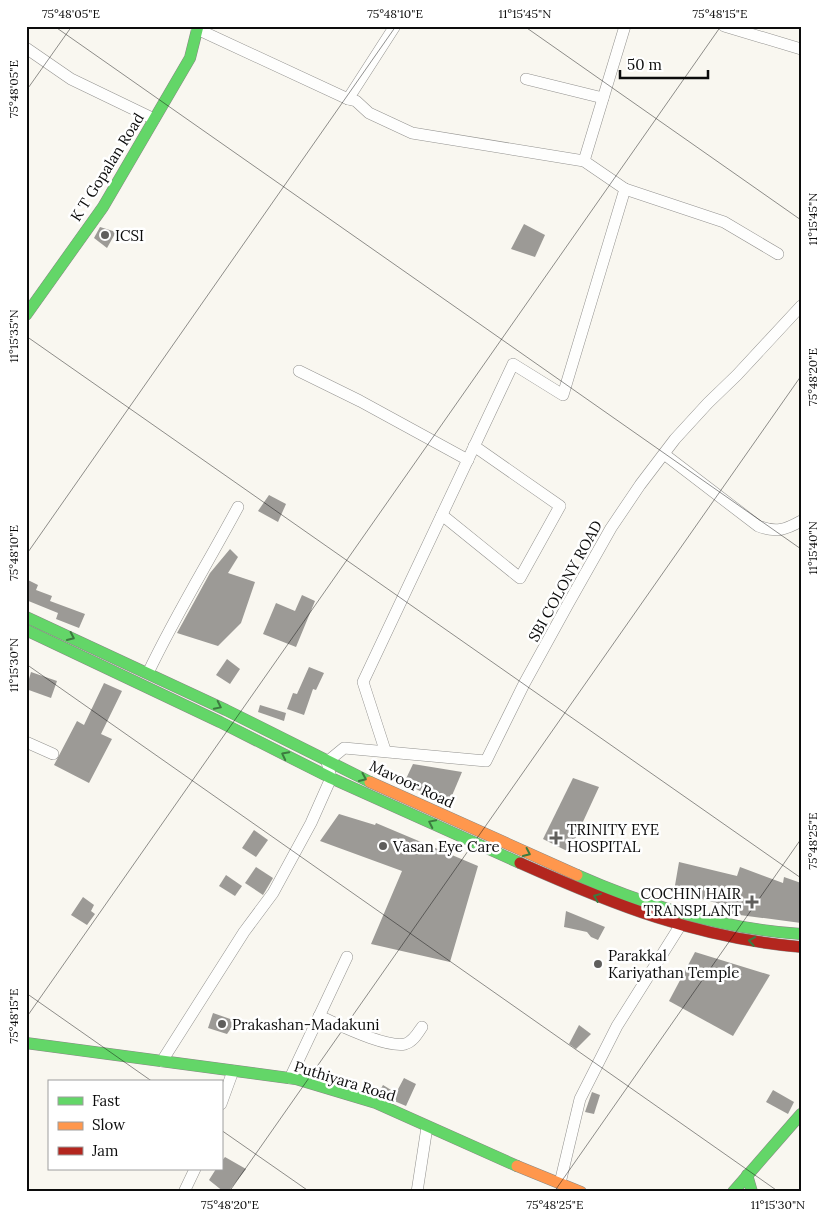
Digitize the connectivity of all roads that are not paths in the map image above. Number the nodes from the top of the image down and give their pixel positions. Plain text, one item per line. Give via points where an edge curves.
1 (395, 26) edge
2 (625, 26) edge
3 (724, 26) edge
4 (198, 28) edge
5 (26, 48) edge
6 (801, 49) edge
7 (526, 79) dead end
8 (603, 98) junction
9 (348, 100) junction
10 (154, 119) junction
11 (584, 161) junction
12 (625, 189) junction
13 (778, 254) dead end
14 (801, 306) edge
15 (26, 315) edge
16 (299, 371) dead end
17 (474, 446) junction
18 (664, 454) junction
19 (468, 460) junction
20 (238, 507) dead end
21 (442, 515) junction
22 (801, 521) edge
23 (26, 617) edge
24 (26, 630) edge
25 (148, 673) junction
26 (26, 742) edge
27 (385, 750) junction
28 (54, 754) dead end
29 (327, 762) junction
30 (331, 778) junction
31 (680, 926) junction
32 (801, 934) edge
33 (801, 947) edge
34 (347, 957) dead end
35 (319, 1016) junction
36 (422, 1028) dead end
37 (26, 1044) edge
38 (162, 1061) junction
39 (233, 1070) junction
40 (290, 1078) junction
41 (222, 1101) edge
42 (801, 1114) edge
43 (427, 1126) junction
44 (195, 1170) edge
45 (747, 1176) junction
46 (560, 1183) junction
47 (188, 1191) edge
48 (417, 1192) edge
49 (581, 1192) edge
50 (733, 1192) edge
51 (752, 1192) edge

1 - 9 street
2 - 8 street
3 - 6 street
4 - 9 street
4 - 10 main road, K T Gopalan Road via 190,58
5 - 10 street via 71,79
7 - 8 street
8 - 11 street
9 - 11 street via 356,101 369,113 412,133
10 - 15 main road, K T Gopalan Road via 103,207
11 - 12 street
12 - 13 street via 724,222
12 - 17 street via 563,395 513,364
14 - 18 street, SBI COLONY ROAD
16 - 19 street
17 - 19 street
17 - 21 street via 560,506 520,578
18 - 22 street via 758,526 769,531 783,530
18 - 27 street, SBI COLONY ROAD via 611,528 524,684 486,761
19 - 21 street
20 - 25 street via 187,601 176,615
21 - 27 street via 363,682
23 -> 25 main road, Mavoor Road
30 -> 24 main road, Mavoor Road
25 -> 29 main road, Mavoor Road
26 - 28 street
27 - 29 street, SBI COLONY ROAD via 344,748
29 - 30 street
29 -> 32 main road, Mavoor Road via 606,888 714,922
31 -> 30 main road, Mavoor Road via 568,886
30 - 38 street via 273,893 244,932
33 -> 31 main road, Mavoor Road via 768,944
31 - 46 street via 617,1026 580,1099
34 - 35 street
35 - 36 street via 370,1038 393,1043 405,1044
35 - 40 street
37 - 38 main road, Puthiyara Road
38 - 39 main road, Puthiyara Road
39 - 40 main road, Puthiyara Road
39 - 41 street
40 - 43 main road, Puthiyara Road via 376,1103
42 - 45 main road
43 - 46 main road, Puthiyara Road
43 - 48 street
44 - 47 street
45 - 50 main road
45 - 51 main road
46 - 49 main road, Puthiyara Road

